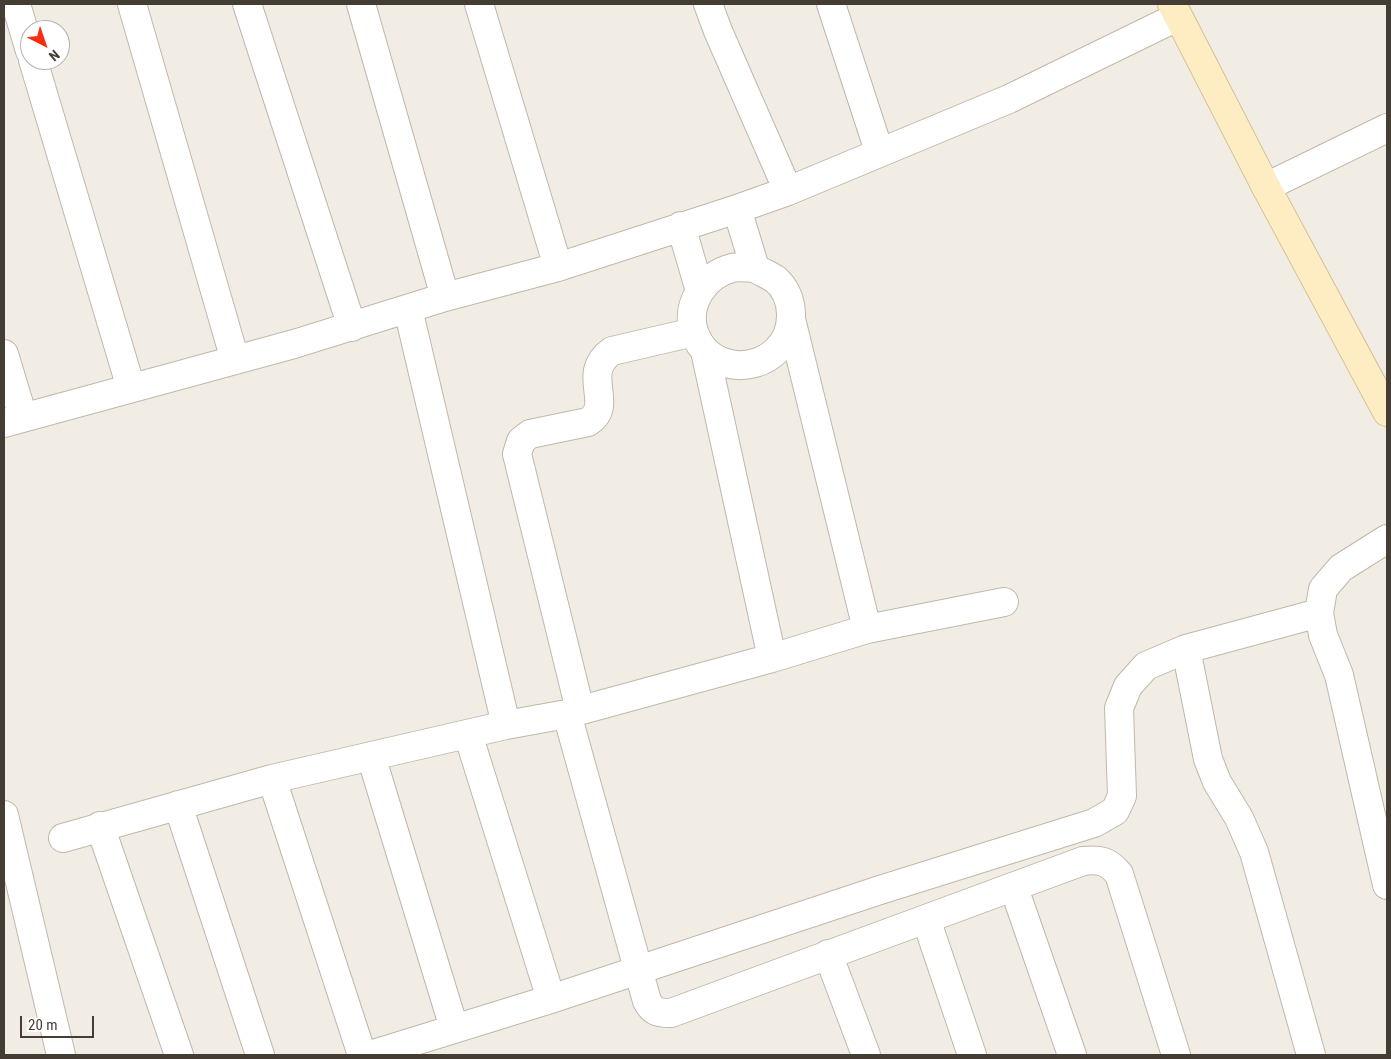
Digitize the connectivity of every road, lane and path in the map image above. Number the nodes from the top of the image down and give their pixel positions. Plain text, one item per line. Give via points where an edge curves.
1 (16, 4) edge
2 (132, 4) edge
3 (247, 4) edge
4 (361, 4) edge
5 (479, 4) edge
6 (708, 4) edge
7 (831, 4) edge
8 (1175, 10) edge
9 (21, 20) edge
10 (36, 70) edge
11 (1387, 128) edge
12 (879, 151) junction
13 (1266, 187) junction
14 (788, 191) junction
15 (736, 209) junction
16 (682, 226) junction
17 (558, 267) junction
18 (755, 268) junction
19 (700, 291) junction
20 (445, 298) junction
21 (408, 309) junction
22 (792, 322) junction
23 (352, 326) junction
24 (699, 341) junction
25 (4, 354) edge
26 (235, 360) junction
27 (132, 388) junction
28 (1387, 412) edge
29 (13, 420) edge
30 (1387, 539) edge
31 (1004, 602) dead end
32 (1319, 613) junction
33 (867, 629) junction
34 (1186, 649) junction
35 (772, 658) junction
36 (574, 712) junction
37 (506, 725) junction
38 (468, 734) junction
39 (371, 756) junction
40 (272, 779) junction
41 (178, 805) junction
42 (4, 815) edge
43 (100, 826) junction
44 (63, 838) dead end
45 (1387, 885) edge
46 (1014, 888) junction
47 (926, 919) junction
48 (828, 954) junction
49 (639, 970) junction
50 (551, 999) junction
51 (454, 1028) junction
52 (61, 1055) edge
53 (179, 1055) edge
54 (260, 1055) edge
55 (362, 1055) edge
56 (370, 1055) edge
57 (866, 1055) edge
58 (972, 1055) edge
59 (1072, 1055) edge
60 (1176, 1055) edge
61 (1311, 1055) edge

1 - 9 street
2 - 26 street
3 - 23 street
4 - 20 street
5 - 17 street
6 - 14 street
7 - 12 street
8 - 12 street via 1009,99
8 - 13 main road
10 - 27 street
11 - 13 street
12 - 14 street
13 - 28 main road
14 - 15 street
15 - 16 street
15 - 18 street
16 - 17 street
16 - 19 street
17 - 20 street
18 - 19 street via 734,268 714,276
18 - 22 street via 776,280 789,300
19 - 24 street via 692,311
20 - 21 street
21 - 23 street
21 - 37 street
22 - 24 street via 784,344 767,360 746,367 724,363
22 - 33 street
23 - 26 street
24 - 35 street
24 - 36 street via 612,351 602,357 598,365 599,408 596,417 588,422 530,434 521,441 517,454 520,470
25 - 29 street
26 - 27 street
27 - 29 street
30 - 32 street via 1341,568 1323,589
31 - 33 street
32 - 34 street
32 - 45 street via 1323,634 1339,675
33 - 35 street
34 - 49 street via 1146,666 1128,686 1119,708 1122,796 1115,811 1094,823
34 - 61 street via 1208,759 1254,852
35 - 36 street
36 - 37 street
36 - 49 street
37 - 38 street
38 - 39 street
38 - 50 street
39 - 40 street
39 - 51 street
40 - 41 street
40 - 55 street
41 - 43 street
41 - 54 street
42 - 52 street
43 - 44 street
43 - 53 street
46 - 47 street
46 - 59 street
46 - 60 street via 1083,861 1100,859 1112,865 1119,874
47 - 48 street
47 - 58 street
48 - 49 street via 671,1012 660,1013 652,1010 647,1001
48 - 57 street
49 - 50 street
50 - 51 street
51 - 56 street

